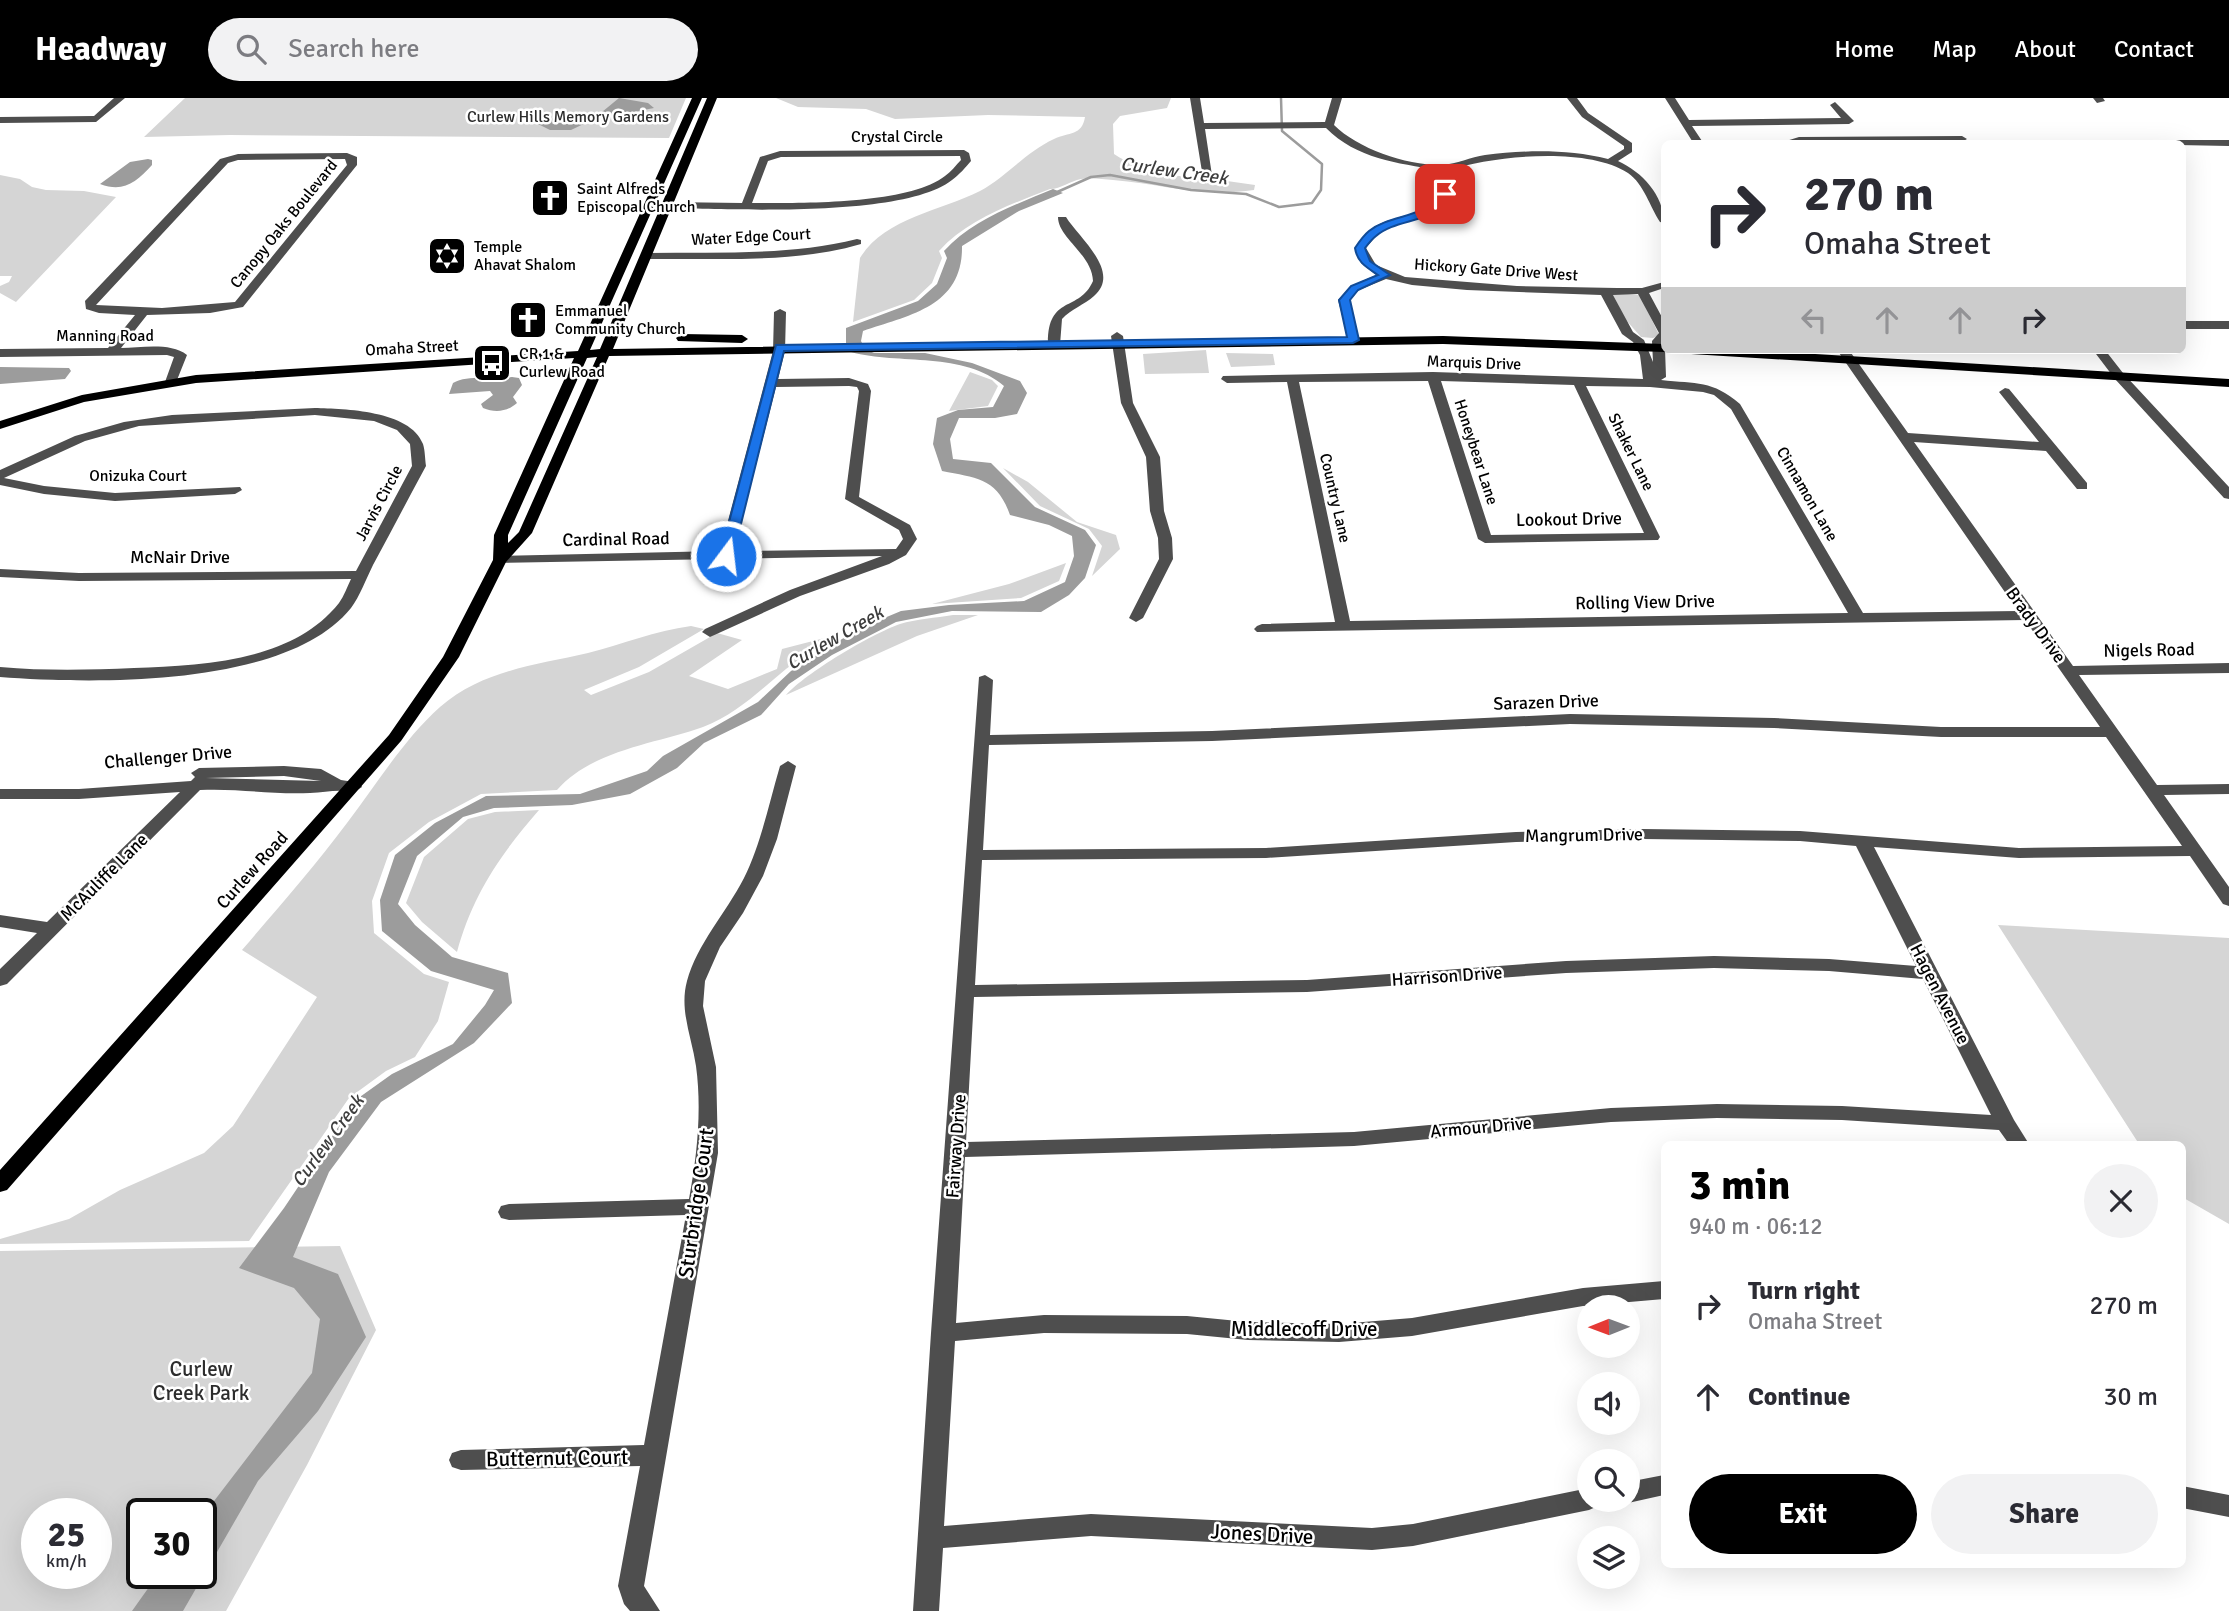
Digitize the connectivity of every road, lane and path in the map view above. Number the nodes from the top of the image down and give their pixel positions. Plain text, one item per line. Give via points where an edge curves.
1 (120, 98) edge
2 (697, 98) edge
3 (712, 98) edge
4 (1195, 98) edge
5 (1337, 98) edge
6 (1572, 98) edge
7 (1670, 98) edge
8 (1835, 105) dead end
9 (0, 120) edge
10 (1687, 123) junction
11 (1329, 125) junction
12 (1199, 126) junction
13 (1962, 139) dead end
14 (1697, 140) edge
15 (1926, 140) edge
16 (2186, 143) edge
17 (2229, 143) edge
18 (1611, 161) junction
19 (1444, 168) junction
20 (665, 169) junction
21 (1208, 182) dead end
22 (667, 205) junction
23 (746, 205) junction
24 (1661, 215) edge
25 (1062, 219) dead end
26 (636, 232) junction
27 (857, 242) dead end
28 (647, 256) junction
29 (641, 269) junction
30 (616, 275) junction
31 (1385, 275) junction
32 (1661, 286) edge
33 (1605, 291) junction
34 (1642, 291) junction
35 (145, 310) junction
36 (780, 312) dead end
37 (2186, 325) edge
38 (2229, 325) edge
39 (1352, 336) junction
40 (1661, 338) edge
41 (749, 340) junction
42 (1117, 340) junction
43 (1054, 341) junction
44 (1661, 341) edge
45 (1639, 343) junction
46 (779, 344) junction
47 (563, 347) junction
48 (1661, 348) edge
49 (594, 350) junction
50 (111, 352) junction
51 (0, 353) edge
52 (1846, 354) edge
53 (2102, 354) edge
54 (2116, 372) junction
55 (2229, 375) edge
56 (1433, 376) junction
57 (172, 378) junction
58 (1292, 378) junction
59 (1227, 379) dead end
60 (1577, 381) junction
61 (771, 383) junction
62 (2229, 383) edge
63 (1656, 384) junction
64 (1718, 392) joint
65 (2005, 392) dead end
66 (0, 415) edge
67 (0, 425) edge
68 (1904, 437) junction
69 (2049, 447) junction
70 (0, 475) edge
71 (0, 481) edge
72 (2082, 486) dead end
73 (234, 490) dead end
74 (2229, 495) edge
75 (1653, 537) joint
76 (1485, 539) joint
77 (901, 552) junction
78 (726, 556) junction
79 (500, 559) junction
80 (0, 573) edge
81 (360, 575) junction
82 (2029, 615) junction
83 (1136, 618) dead end
84 (1858, 618) junction
85 (1343, 626) junction
86 (1262, 629) dead end
87 (710, 632) dead end
88 (2229, 668) edge
89 (2070, 671) junction
90 (0, 672) edge
91 (985, 680) dead end
92 (2113, 732) junction
93 (981, 740) junction
94 (788, 766) dead end
95 (202, 779) junction
96 (0, 785) edge
97 (345, 785) junction
98 (83, 789) junction
99 (2229, 789) edge
100 (2153, 790) junction
101 (0, 794) edge
102 (1863, 842) junction
103 (2194, 851) junction
104 (974, 855) junction
105 (2229, 900) edge
106 (0, 921) edge
107 (51, 929) junction
108 (1929, 974) junction
109 (0, 979) edge
110 (965, 991) junction
111 (2005, 1123) junction
112 (2017, 1141) edge
113 (956, 1150) junction
114 (0, 1184) edge
115 (699, 1207) junction
116 (509, 1212) dead end
117 (1661, 1290) edge
118 (942, 1333) junction
119 (653, 1455) junction
120 (461, 1460) dead end
121 (1661, 1486) edge
122 (1640, 1490) edge
123 (2186, 1498) edge
124 (1577, 1501) edge
125 (2229, 1506) edge
126 (931, 1538) junction
127 (646, 1611) edge
128 (926, 1611) edge

1 - 9 street via 96,120
2 - 20 main road
3 - 22 main road, Curlew Road
4 - 12 street
5 - 11 street
6 - 18 street via 1585,115 1629,145 1623,156
7 - 10 street
8 - 10 street via 1849,121
10 - 14 street
11 - 12 street
11 - 19 street via 1356,148
12 - 21 street
13 - 15 street
16 - 17 street
18 - 19 street via 1576,156 1492,157
18 - 24 street via 1636,175
19 - 31 street via 1445,194 1438,206 1385,226 1360,248 1367,263
20 - 22 main road via 670,174 661,199
20 - 26 main road
22 - 23 street, Crystal Circle
22 - 28 main road, Curlew Road
23 - 23 street, Crystal Circle via 764,159 773,156 937,152 964,153 966,161 945,184 896,199
25 - 43 street via 1094,263 1098,282 1086,297 1058,316
26 - 29 main road via 643,238 635,264
26 - 30 main road
27 - 28 street, Water Edge Court via 834,249 775,254
28 - 29 main road, Curlew Road
29 - 49 main road, Curlew Road
30 - 47 main road via 600,290 577,340
30 - 49 main road via 621,286
31 - 33 street, Hickory Gate Drive West via 1494,289
31 - 39 street via 1348,293 1345,308
32 - 34 street, Hickory Gate Drive West
33 - 34 street, Hickory Gate Drive West
33 - 45 street via 1628,334
34 - 40 street
35 - 35 street, Canopy Oaks Boulevard via 90,307 224,161 251,157 353,159 239,305 212,310
35 - 50 street
36 - 46 street
37 - 38 street
39 - 42 main road, Omaha Street
39 - 45 main road, Omaha Street
41 - 46 main road, Omaha Street
41 - 49 main road, Omaha Street
41 - 49 main road via 634,339
42 - 43 main road, Omaha Street
42 - 83 street via 1127,403 1153,457 1166,559
43 - 46 main road, Omaha Street
44 - 45 main road, Omaha Street
45 - 63 street
46 - 49 main road, Omaha Street
46 - 61 street
47 - 49 main road, Omaha Street
47 - 57 main road, Omaha Street via 246,366
48 - 63 street
49 - 57 main road, Omaha Street
49 - 79 main road, Curlew Road via 501,535
49 - 79 main road, Curlew Road via 525,533
50 - 51 street, Manning Road
50 - 57 street, Manning Road via 181,355
52 - 54 main road
52 - 68 street, Brady Drive
53 - 54 street
54 - 55 main road
54 - 62 main road
54 - 74 street
56 - 58 street, Marquis Drive
56 - 60 street, Marquis Drive
56 - 76 street, Honeybear Lane
57 - 66 main road, Omaha Street via 67,396
57 - 67 main road, Omaha Street
58 - 59 street, Marquis Drive
58 - 85 street, Country Lane
60 - 63 street, Marquis Drive
60 - 75 street, Shaker Lane
61 - 77 street via 862,384 865,390 852,499 905,528 910,539
61 - 78 street
63 - 64 street, Marquis Drive
64 - 84 street, Cinnamon Lane via 1736,407
65 - 69 street
68 - 69 street
68 - 82 street, Brady Drive
69 - 72 street
70 - 81 street, Jarvis Circle via 55,448 135,424 331,411 373,417 403,429 416,440 421,454 419,466
71 - 73 street, Onizuka Court via 115,497
75 - 76 street, Lookout Drive
77 - 78 street, Cardinal Road
77 - 87 street
78 - 79 street, Cardinal Road
79 - 97 main road, Curlew Road via 451,657 395,738
80 - 81 street, McNair Drive via 79,577
81 - 90 street, Jarvis Circle via 332,620 305,639 258,659 190,671
82 - 84 street, Rolling View Drive
82 - 89 street, Brady Drive
84 - 85 street, Rolling View Drive
85 - 86 street, Rolling View Drive
88 - 89 street, Nigels Road
89 - 92 street, Brady Drive
91 - 93 street, Fairway Drive
92 - 93 street, Sarazen Drive via 1941,732 1570,719 1212,736
92 - 100 street, Brady Drive
93 - 104 street, Fairway Drive
94 - 115 street, Sturbridge Court via 754,876 711,946 696,981 693,1006 709,1104 708,1153
95 - 97 street, Challenger Drive via 317,788
95 - 98 street, Challenger Drive
95 - 107 street, McAuliffe Lane
96 - 98 street, Challenger Drive
97 - 114 main road, Curlew Road
98 - 101 street, Challenger Drive
99 - 100 street
100 - 103 street, Brady Drive
102 - 103 street, Mangrum Drive via 2020,853
102 - 104 street, Mangrum Drive via 1800,836 1643,834 1516,836 1266,853
102 - 108 street, Hagen Avenue
103 - 105 street, Brady Drive
104 - 110 street, Fairway Drive
106 - 107 street
107 - 109 street, McAuliffe Lane
108 - 110 street, Harrison Drive via 1714,961 1307,986
108 - 111 street, Hagen Avenue
110 - 113 street, Fairway Drive
111 - 112 street, Hagen Avenue
111 - 113 street, Armour Drive via 1717,1111 1611,1115 1354,1139
113 - 118 street, Fairway Drive
115 - 116 street
115 - 119 street, Sturbridge Court
117 - 118 street, Middlecoff Drive via 1583,1297 1412,1327 1339,1333 1044,1324
118 - 126 street, Fairway Drive
119 - 120 street, Butternut Court
119 - 127 street, Sturbridge Court via 631,1586
121 - 122 street
123 - 125 street
124 - 126 street, Jones Drive via 1372,1539 1091,1525
126 - 128 street, Fairway Drive

